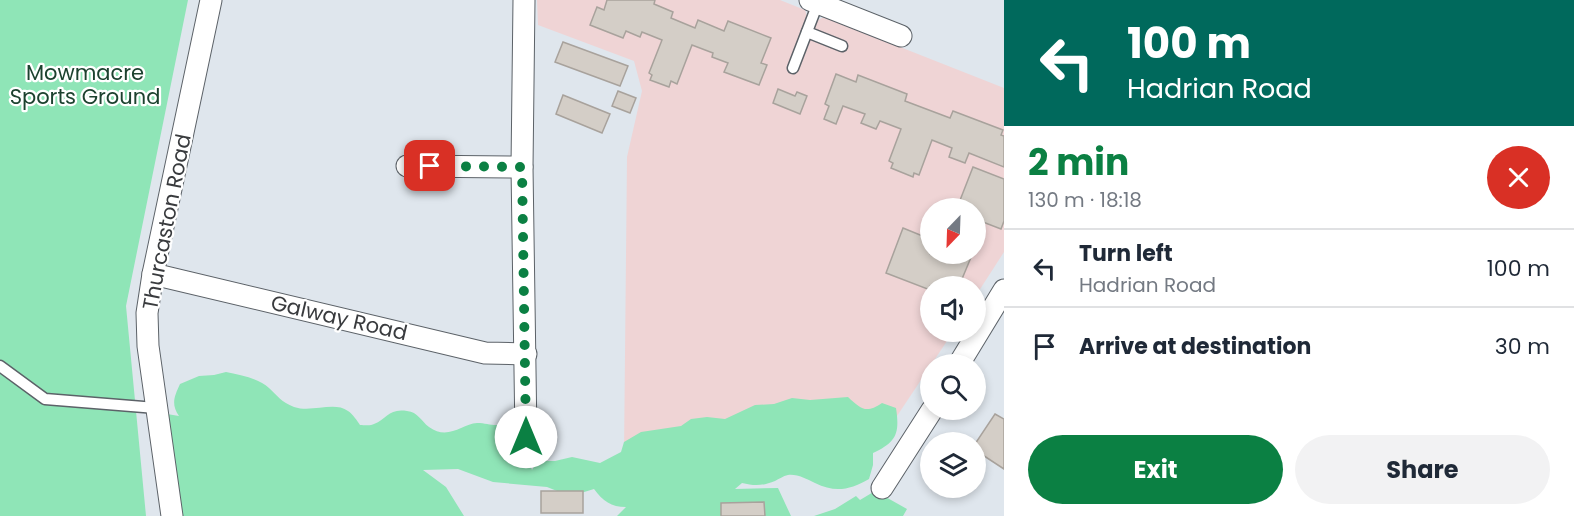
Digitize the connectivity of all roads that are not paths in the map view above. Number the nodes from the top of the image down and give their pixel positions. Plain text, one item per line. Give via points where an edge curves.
1 (211, 0) edge
2 (524, 0) edge
3 (816, 1) edge
4 (807, 33) junction
5 (901, 36) dead end
6 (842, 46) dead end
7 (793, 68) dead end
8 (407, 166) dead end
9 (522, 167) junction
10 (153, 274) junction
11 (1004, 290) edge
12 (526, 354) junction
13 (965, 354) edge
14 (0, 366) edge
15 (156, 408) junction
16 (926, 420) edge
17 (526, 437) dead end
18 (882, 488) dead end
19 (172, 516) edge

1 - 10 street, Thurcaston Road
2 - 9 street
3 - 4 lane
3 - 5 street
4 - 6 lane
4 - 7 lane
8 - 9 street
9 - 12 street
10 - 12 street, Galway Road via 485,353
10 - 15 street, Thurcaston Road via 147,313
11 - 13 street
12 - 17 street
14 - 15 lane via 45,399
15 - 19 street, Thurcaston Road
16 - 18 street

